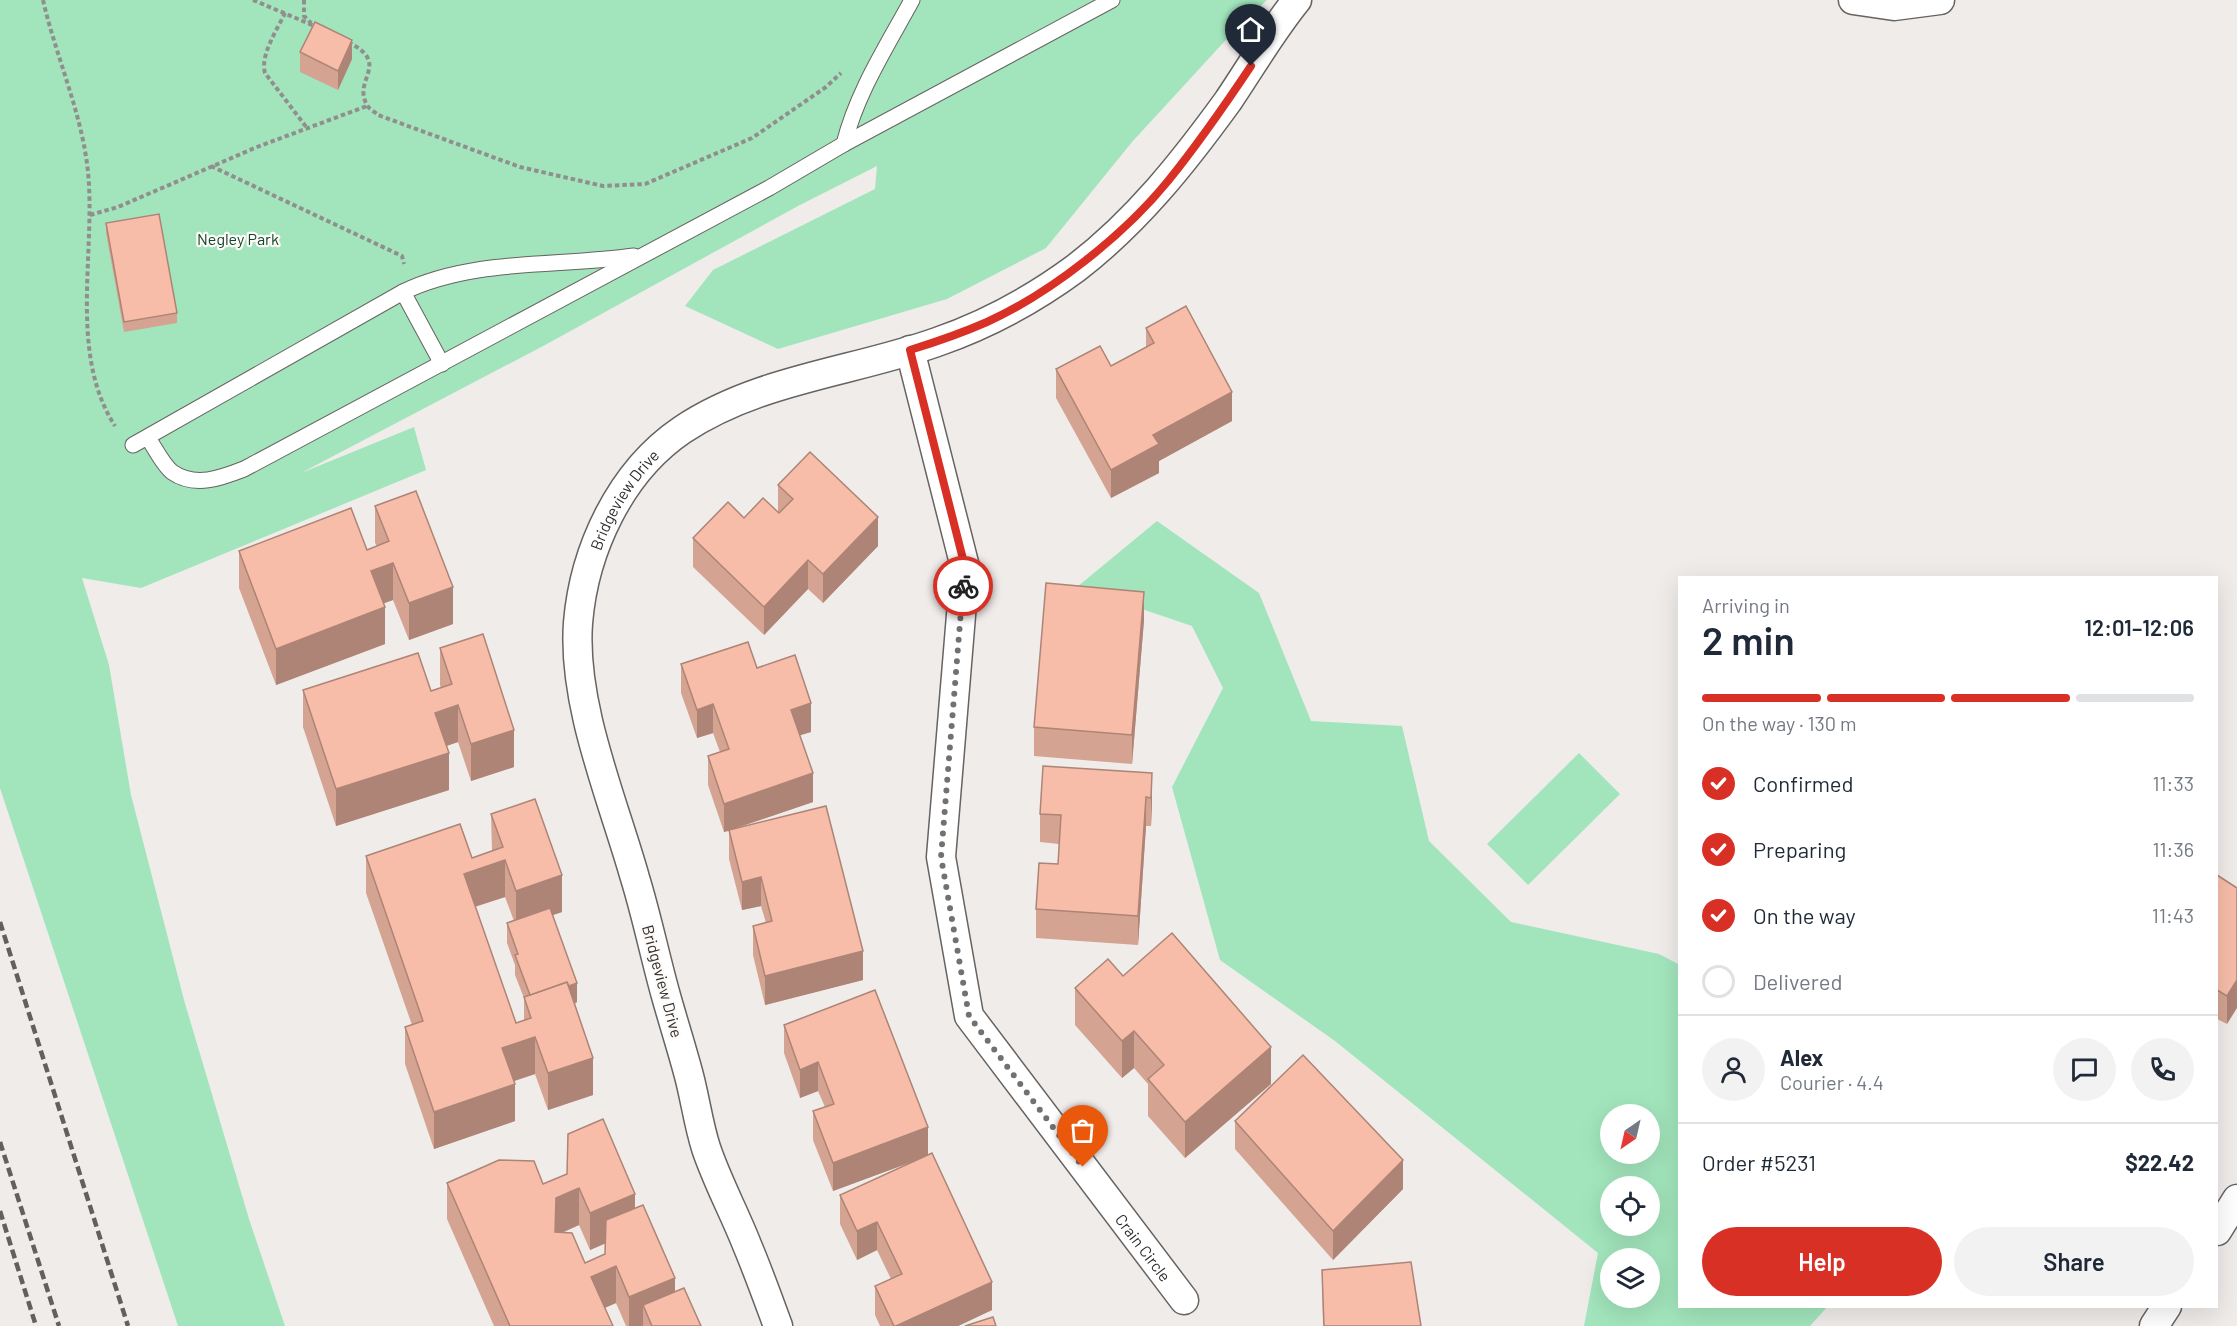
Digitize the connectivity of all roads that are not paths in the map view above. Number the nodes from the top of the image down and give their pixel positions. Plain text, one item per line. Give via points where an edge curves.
1 (912, 0) edge
2 (1112, 0) edge
3 (1297, 0) edge
4 (1854, 0) edge
5 (1940, 0) edge
6 (844, 144) junction
7 (645, 255) junction
8 (407, 290) junction
9 (910, 350) junction
10 (442, 364) junction
11 (148, 438) junction
12 (133, 445) road end
13 (2237, 1199) edge
14 (2218, 1229) edge
15 (1184, 1300) dead end
16 (2166, 1308) edge
17 (778, 1326) edge
18 (2154, 1326) edge

1 - 6 lane via 860,98
2 - 6 lane
3 - 9 street, Bridgeview Drive via 1168,182 1131,221 1045,289 988,321
4 - 5 street via 1894,6
6 - 7 lane
7 - 8 lane via 482,269 428,281
7 - 10 lane
8 - 10 lane
8 - 11 lane
9 - 15 street, Crain Circle via 965,567 941,857 969,1016
9 - 17 street, Bridgeview Drive via 749,397 679,432 640,466 606,522 584,585 578,625 579,673 596,750 636,878 704,1144
10 - 11 lane via 224,477 190,480 171,471
11 - 12 lane
13 - 14 street
16 - 18 street

